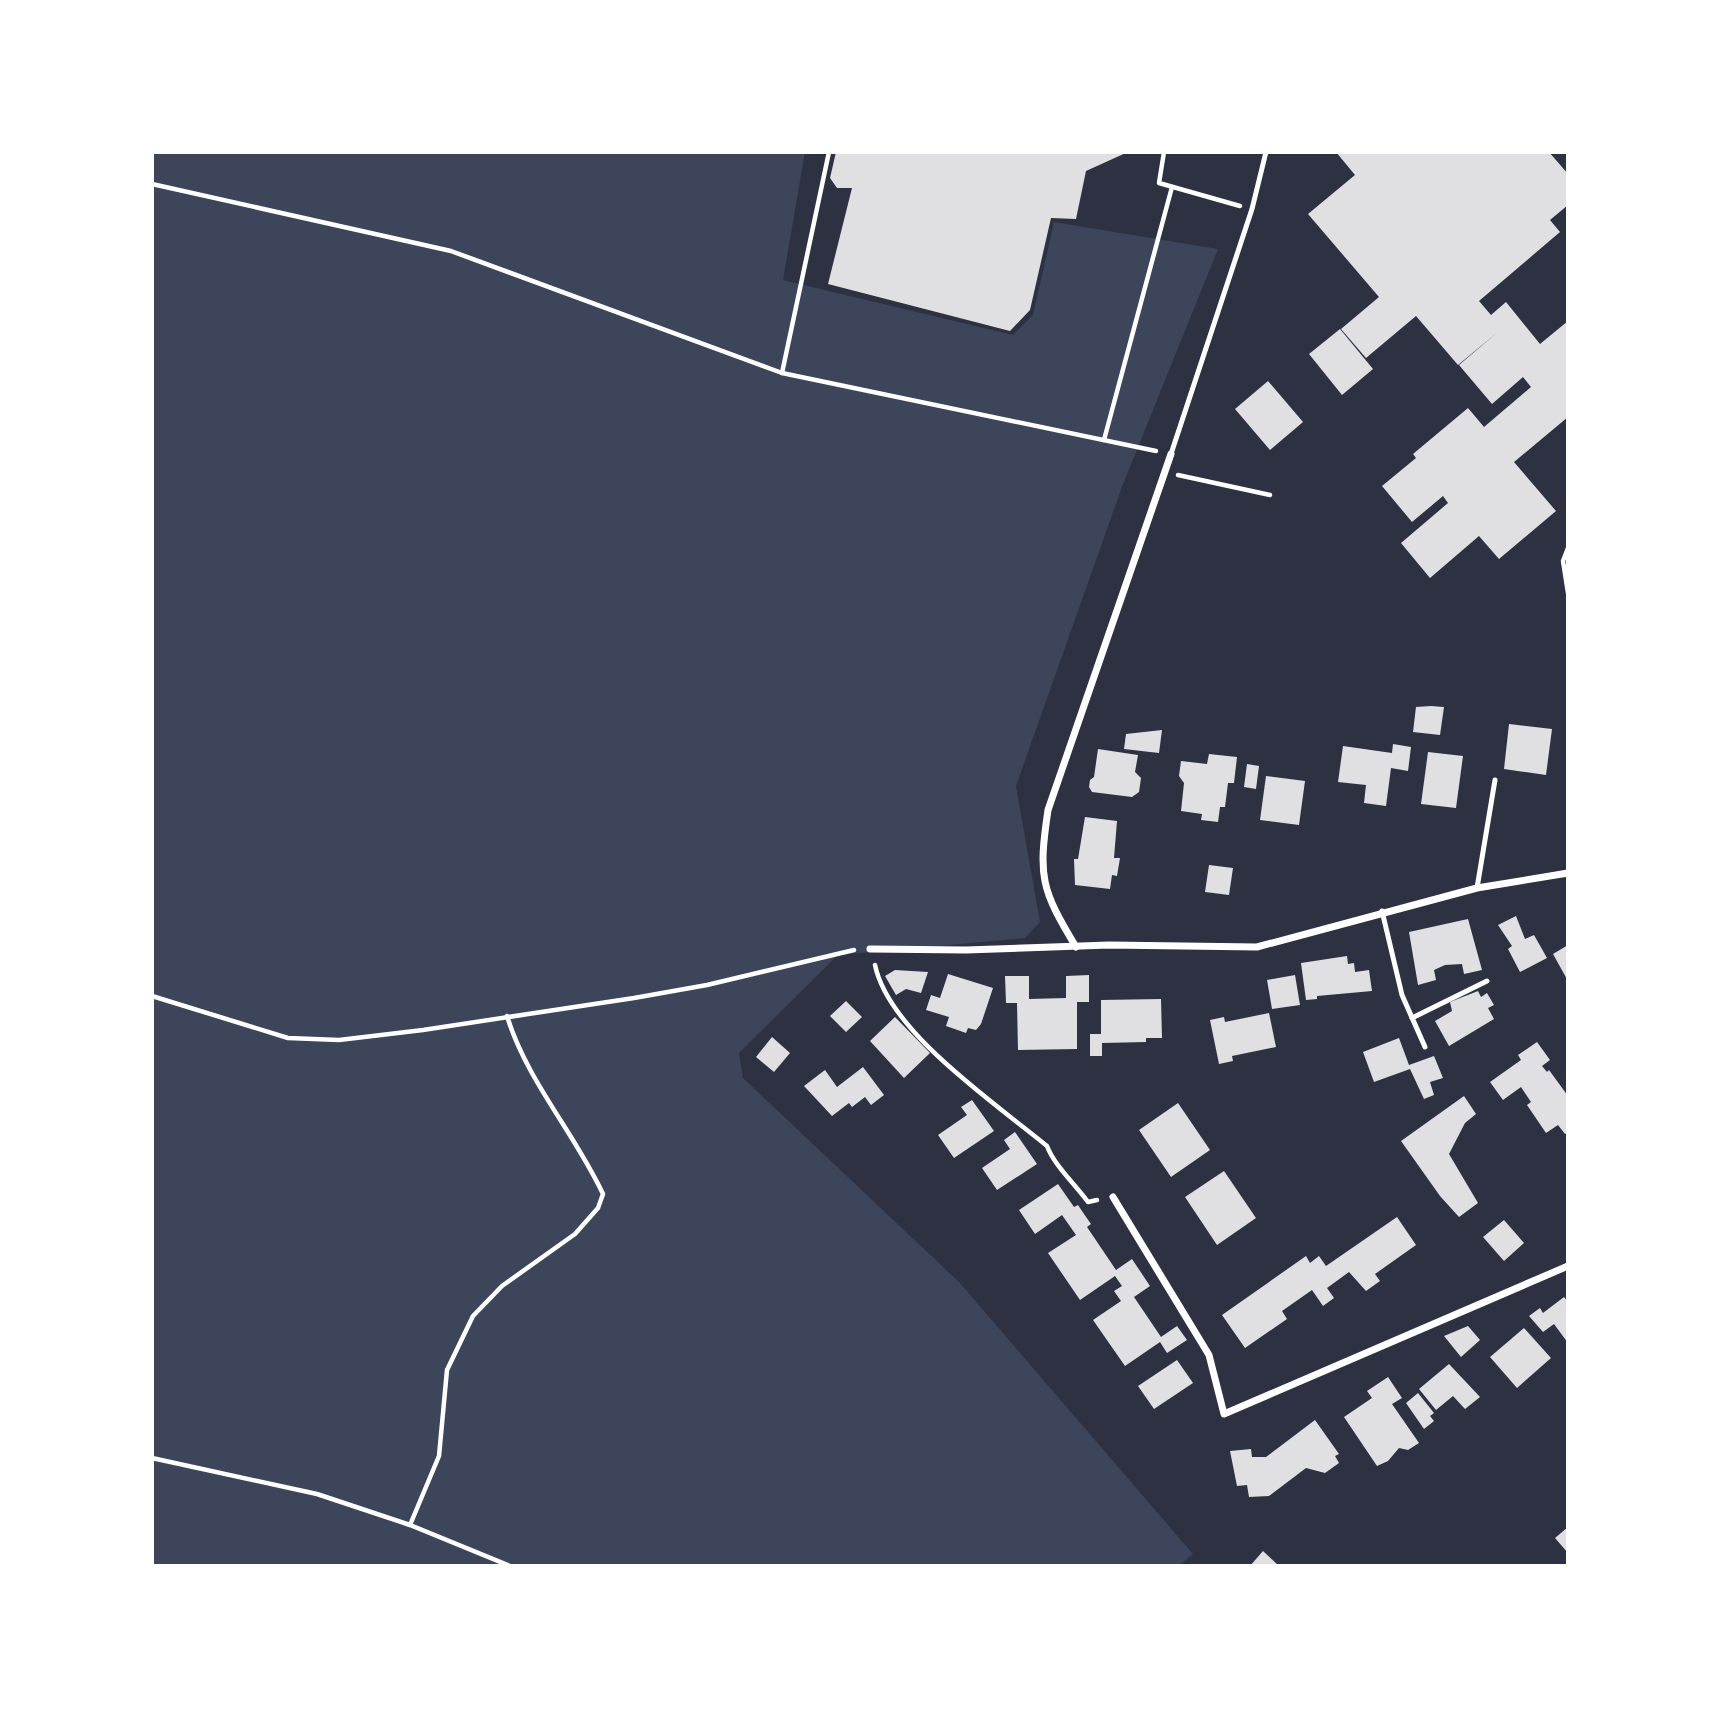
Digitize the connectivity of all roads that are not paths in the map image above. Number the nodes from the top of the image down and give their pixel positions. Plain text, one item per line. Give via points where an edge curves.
1 (1266, 152) edge
2 (1171, 454) joint
3 (1495, 780) dead end
4 (1568, 873) edge
5 (1477, 888) junction
6 (1382, 911) junction
7 (1076, 947) junction
8 (870, 948) road end
9 (1487, 981) dead end
10 (1412, 1018) junction
11 (1424, 1047) dead end
12 (1113, 1197) road end
13 (1568, 1266) edge

1 - 2 lane via 1252,209
2 - 7 street via 1048,810 1041,857 1048,901
3 - 5 lane
4 - 5 street
5 - 6 street
6 - 7 street via 1257,947
6 - 10 lane
7 - 8 street
9 - 10 lane
10 - 11 lane
12 - 13 street via 1209,1355 1224,1414

